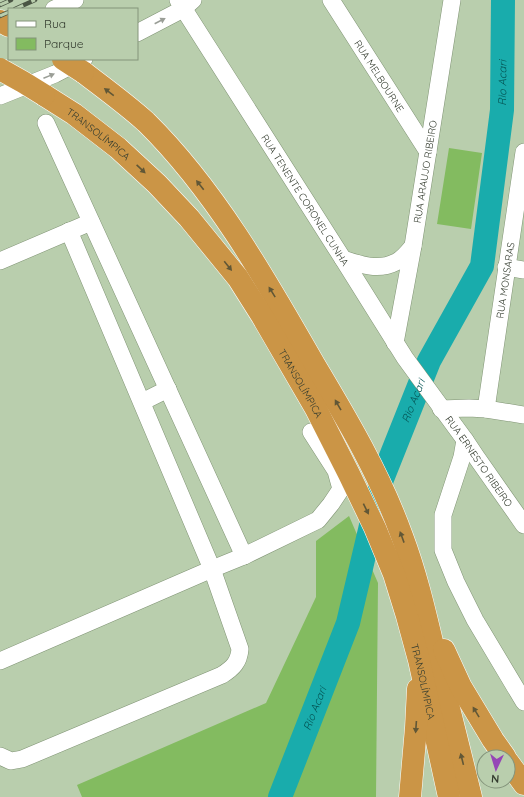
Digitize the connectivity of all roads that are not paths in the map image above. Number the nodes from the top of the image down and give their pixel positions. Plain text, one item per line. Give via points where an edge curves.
1 (75, 0) edge
2 (200, 0) edge
3 (331, 0) edge
4 (452, 0) edge
5 (185, 3) edge
6 (56, 8) edge
7 (138, 31) edge
8 (66, 60) edge
9 (84, 66) edge
10 (0, 69) edge
11 (0, 96) edge
12 (46, 123) dead end
13 (428, 152) junction
14 (524, 152) edge
15 (91, 222) junction
16 (69, 231) junction
17 (412, 246) junction
18 (343, 259) junction
19 (0, 261) edge
20 (506, 267) junction
21 (524, 270) edge
22 (395, 343) junction
23 (168, 389) junction
24 (142, 402) junction
25 (438, 403) junction
26 (486, 409) junction
27 (524, 415) edge
28 (310, 432) dead end
29 (465, 440) junction
30 (524, 524) edge
31 (244, 556) junction
32 (212, 568) junction
33 (416, 577) junction
34 (419, 660) junction
35 (0, 661) edge
36 (524, 702) edge
37 (499, 749) edge
38 (0, 756) edge
39 (516, 773) edge
40 (524, 784) edge
41 (410, 797) edge
42 (449, 797) edge
43 (471, 797) edge

1 - 6 street
2 - 5 street
3 - 13 street, RUA MELBOURNE
4 - 13 street, RUA ARAUJO RIBEIRO
7 -> 5 street
5 - 18 street, RUA TENENTE CORONEL CUNHA
8 - 9 highway, TRANSOLÍMPICA, bridge
11 -> 9 street via 54,74
33 -> 9 highway, TRANSOLÍMPICA via 389,503 358,438 248,253 180,159 145,122
10 -> 34 highway, TRANSOLÍMPICA, bridge via 74,114 118,148 189,218 238,278 316,409 375,528 394,574
12 - 15 street
13 - 17 street, RUA ARAUJO RIBEIRO
14 - 20 street, RUA MONSARAS
15 - 16 street
15 - 23 street
16 - 19 street
16 - 24 street
17 - 18 street via 397,262 381,267 364,266
17 - 22 street, RUA ARAUJO RIBEIRO
18 - 22 street, RUA TENENTE CORONEL CUNHA
20 - 21 street
20 - 26 street, RUA MONSARAS
22 - 25 street, RUA TENENTE CORONEL CUNHA
23 - 24 street
23 - 31 street
24 - 32 street
25 - 26 street
25 - 29 street, RUA ERNESTO RIBEIRO
26 - 27 street
28 - 31 street via 336,471 341,488 318,520
29 - 30 street, RUA ERNESTO RIBEIRO
29 - 36 street via 443,515 443,550 475,620
31 - 32 street
32 - 35 street
32 - 38 street via 240,649 240,655 232,668 22,759 11,761
37 -> 33 highway via 461,687 435,629
43 -> 33 highway, TRANSOLÍMPICA
34 -> 41 highway
34 - 42 highway, TRANSOLÍMPICA
39 - 40 highway

